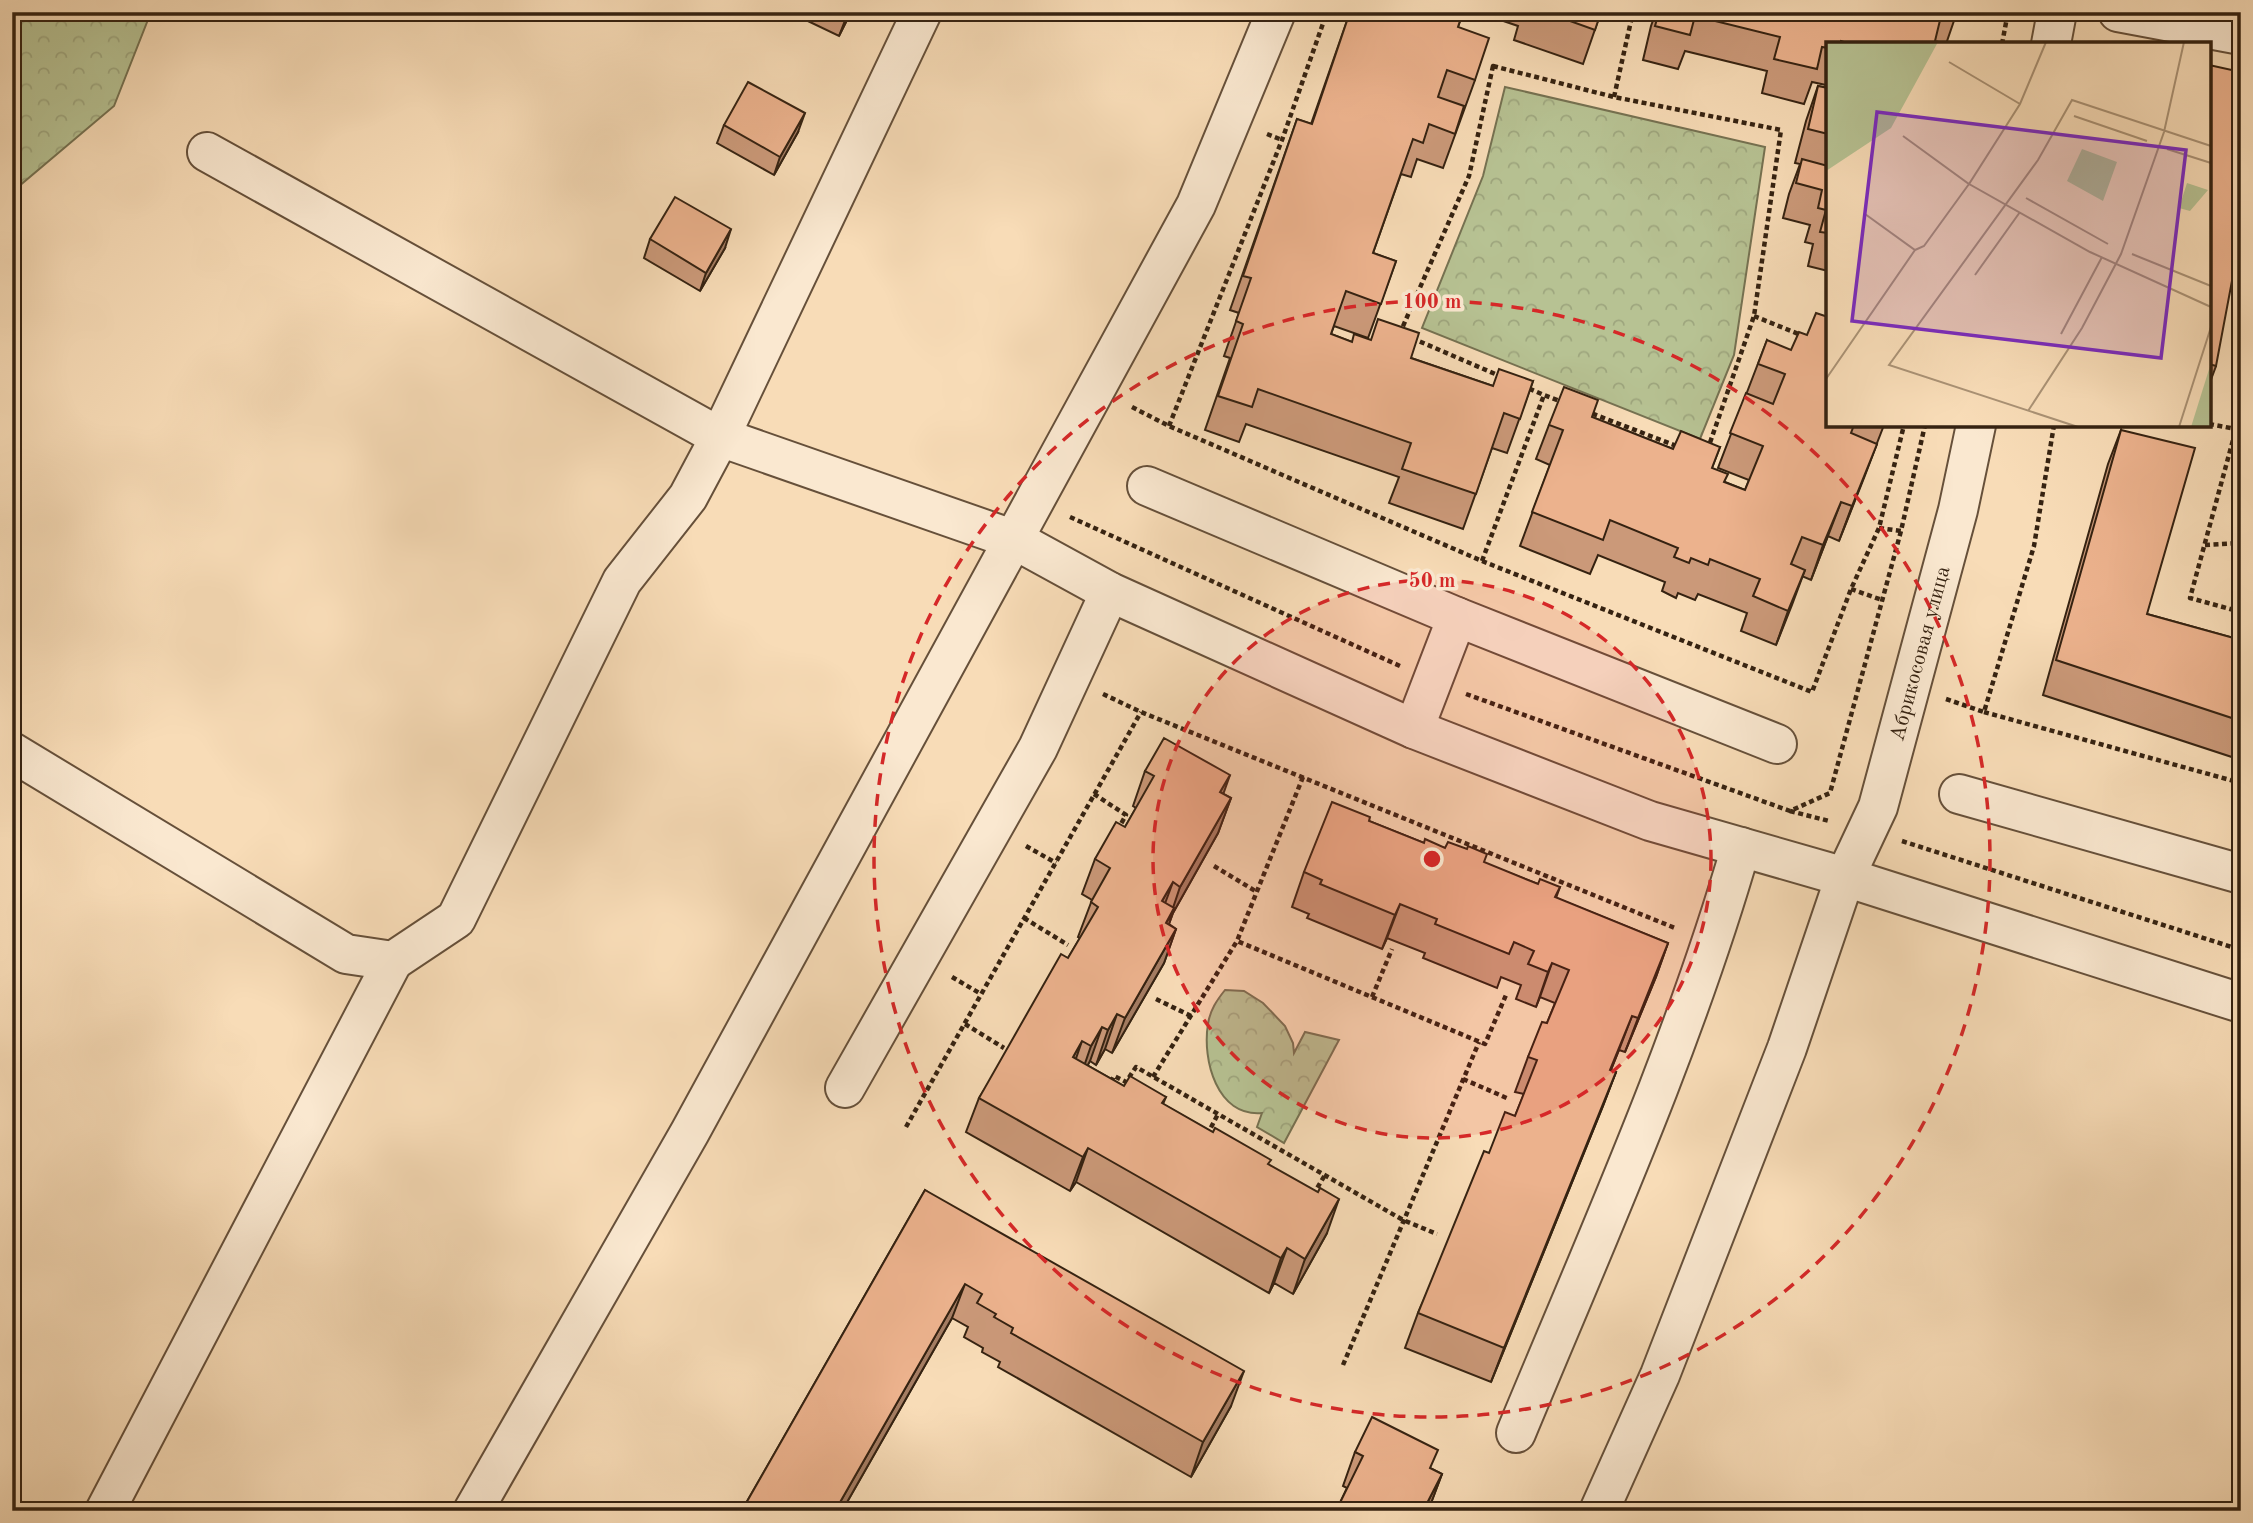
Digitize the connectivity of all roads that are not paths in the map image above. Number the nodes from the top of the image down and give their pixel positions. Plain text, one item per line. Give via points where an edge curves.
1 (922, 12) edge
2 (1276, 12) edge
3 (2057, 12) edge
4 (2118, 12) edge
5 (2241, 35) edge
6 (2051, 42) edge
7 (206, 152) dead end
8 (1976, 427) edge
9 (720, 437) junction
10 (1147, 485) dead end
11 (1015, 540) junction
12 (1110, 592) junction
13 (1457, 617) junction
14 (1414, 729) junction
15 (1777, 744) dead end
16 (12, 752) edge
17 (1959, 794) dead end
18 (1741, 847) junction
19 (2241, 874) edge
20 (1845, 877) junction
21 (393, 961) junction
22 (2239, 994) edge
23 (845, 1088) dead end
24 (1516, 1433) dead end
25 (105, 1511) edge
26 (473, 1511) edge
27 (1599, 1511) edge

1 - 9 street
2 - 11 street via 1196,205
3 - 6 street
4 - 5 street
7 - 9 street
8 - 20 street, Абрикосовая улица via 1958,510 1878,807
9 - 11 street
9 - 21 street via 688,497 622,581 456,919
10 - 13 street
11 - 12 street
11 - 26 street via 690,1132
12 - 14 street
12 - 23 street via 1038,748
13 - 14 street
13 - 15 street
14 - 18 street via 1650,821
16 - 21 street via 346,954
17 - 19 street
18 - 20 street
18 - 24 street via 1648,1114
20 - 22 street
20 - 27 street, Абрикосовая улица via 1744,1161 1660,1376
21 - 25 street

